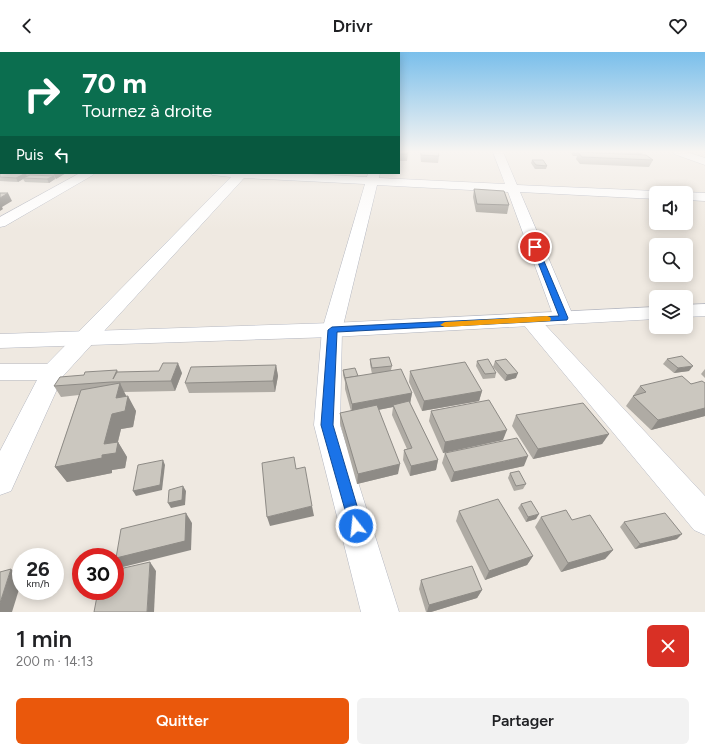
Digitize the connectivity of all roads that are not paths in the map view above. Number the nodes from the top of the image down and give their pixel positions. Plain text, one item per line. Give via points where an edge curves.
1 (80, 178) edge
2 (238, 178) edge
3 (373, 178) edge
4 (386, 178) edge
5 (508, 178) edge
6 (512, 189) junction
7 (649, 195) edge
8 (693, 196) edge
9 (705, 197) edge
10 (0, 223) edge
11 (705, 310) edge
12 (693, 311) edge
13 (649, 313) edge
14 (564, 318) junction
15 (530, 320) junction
16 (332, 330) junction
17 (86, 338) junction
18 (0, 341) edge
19 (0, 372) edge
20 (53, 372) junction
21 (0, 481) edge
22 (705, 519) edge
23 (380, 612) edge

1 - 10 street
2 - 17 street
3 - 16 street
4 - 6 street
5 - 6 street
6 - 7 street
6 - 14 street
8 - 9 street
11 - 12 main road
13 - 14 main road
14 - 15 main road
15 - 16 main road
15 - 22 street
16 - 17 main road
16 - 23 street via 327,425
17 - 18 main road
17 - 20 street
19 - 20 street
20 - 21 street

